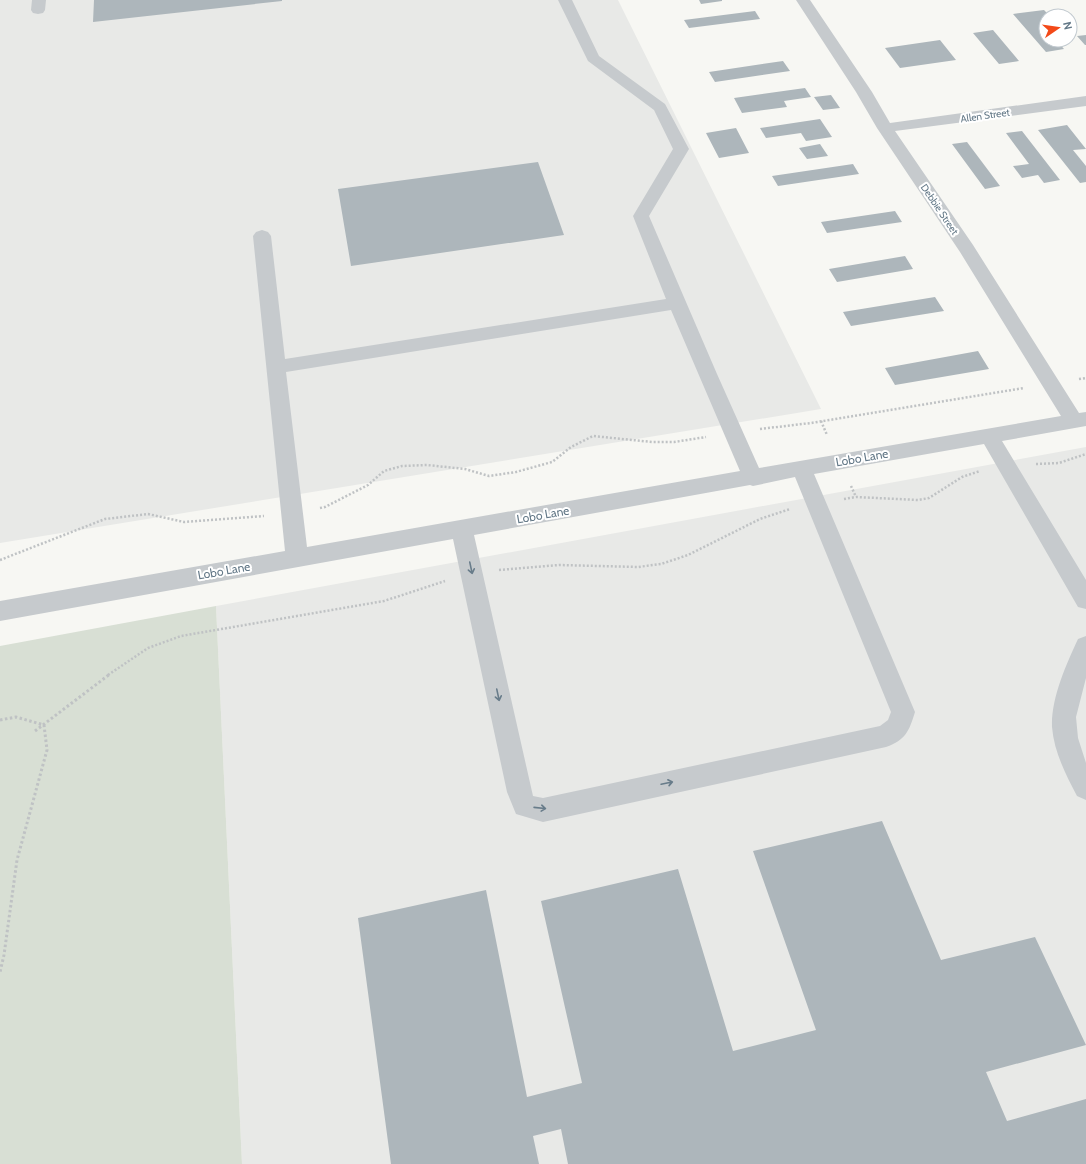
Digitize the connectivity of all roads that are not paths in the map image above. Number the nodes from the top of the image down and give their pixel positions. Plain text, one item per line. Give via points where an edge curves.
1 (565, 0) edge
2 (802, 0) edge
3 (1086, 101) edge
4 (885, 128) junction
5 (262, 236) dead end
6 (678, 303) junction
7 (276, 366) junction
8 (1080, 420) edge
9 (989, 436) junction
10 (801, 468) junction
11 (754, 478) junction
12 (462, 530) junction
13 (297, 558) junction
14 (1086, 600) edge
15 (0, 611) edge
16 (1086, 646) edge
17 (1086, 788) edge

1 - 6 street via 593,58 660,108 681,149 641,216
2 - 4 street, Debbie Street
3 - 4 street, Allen Street
4 - 8 street, Debbie Street via 967,249 1051,384
5 - 7 street
6 - 7 street
6 - 11 street
7 - 13 street
8 - 9 street, Lobo Lane
9 - 10 street, Lobo Lane
9 - 14 street
10 - 11 street, Lobo Lane
12 -> 10 street via 518,792 525,806 543,810 886,736 898,728 904,712
11 - 12 street, Lobo Lane
12 - 13 street, Lobo Lane
13 - 15 street, Lobo Lane
16 - 17 street via 1065,708 1064,732 1075,767

